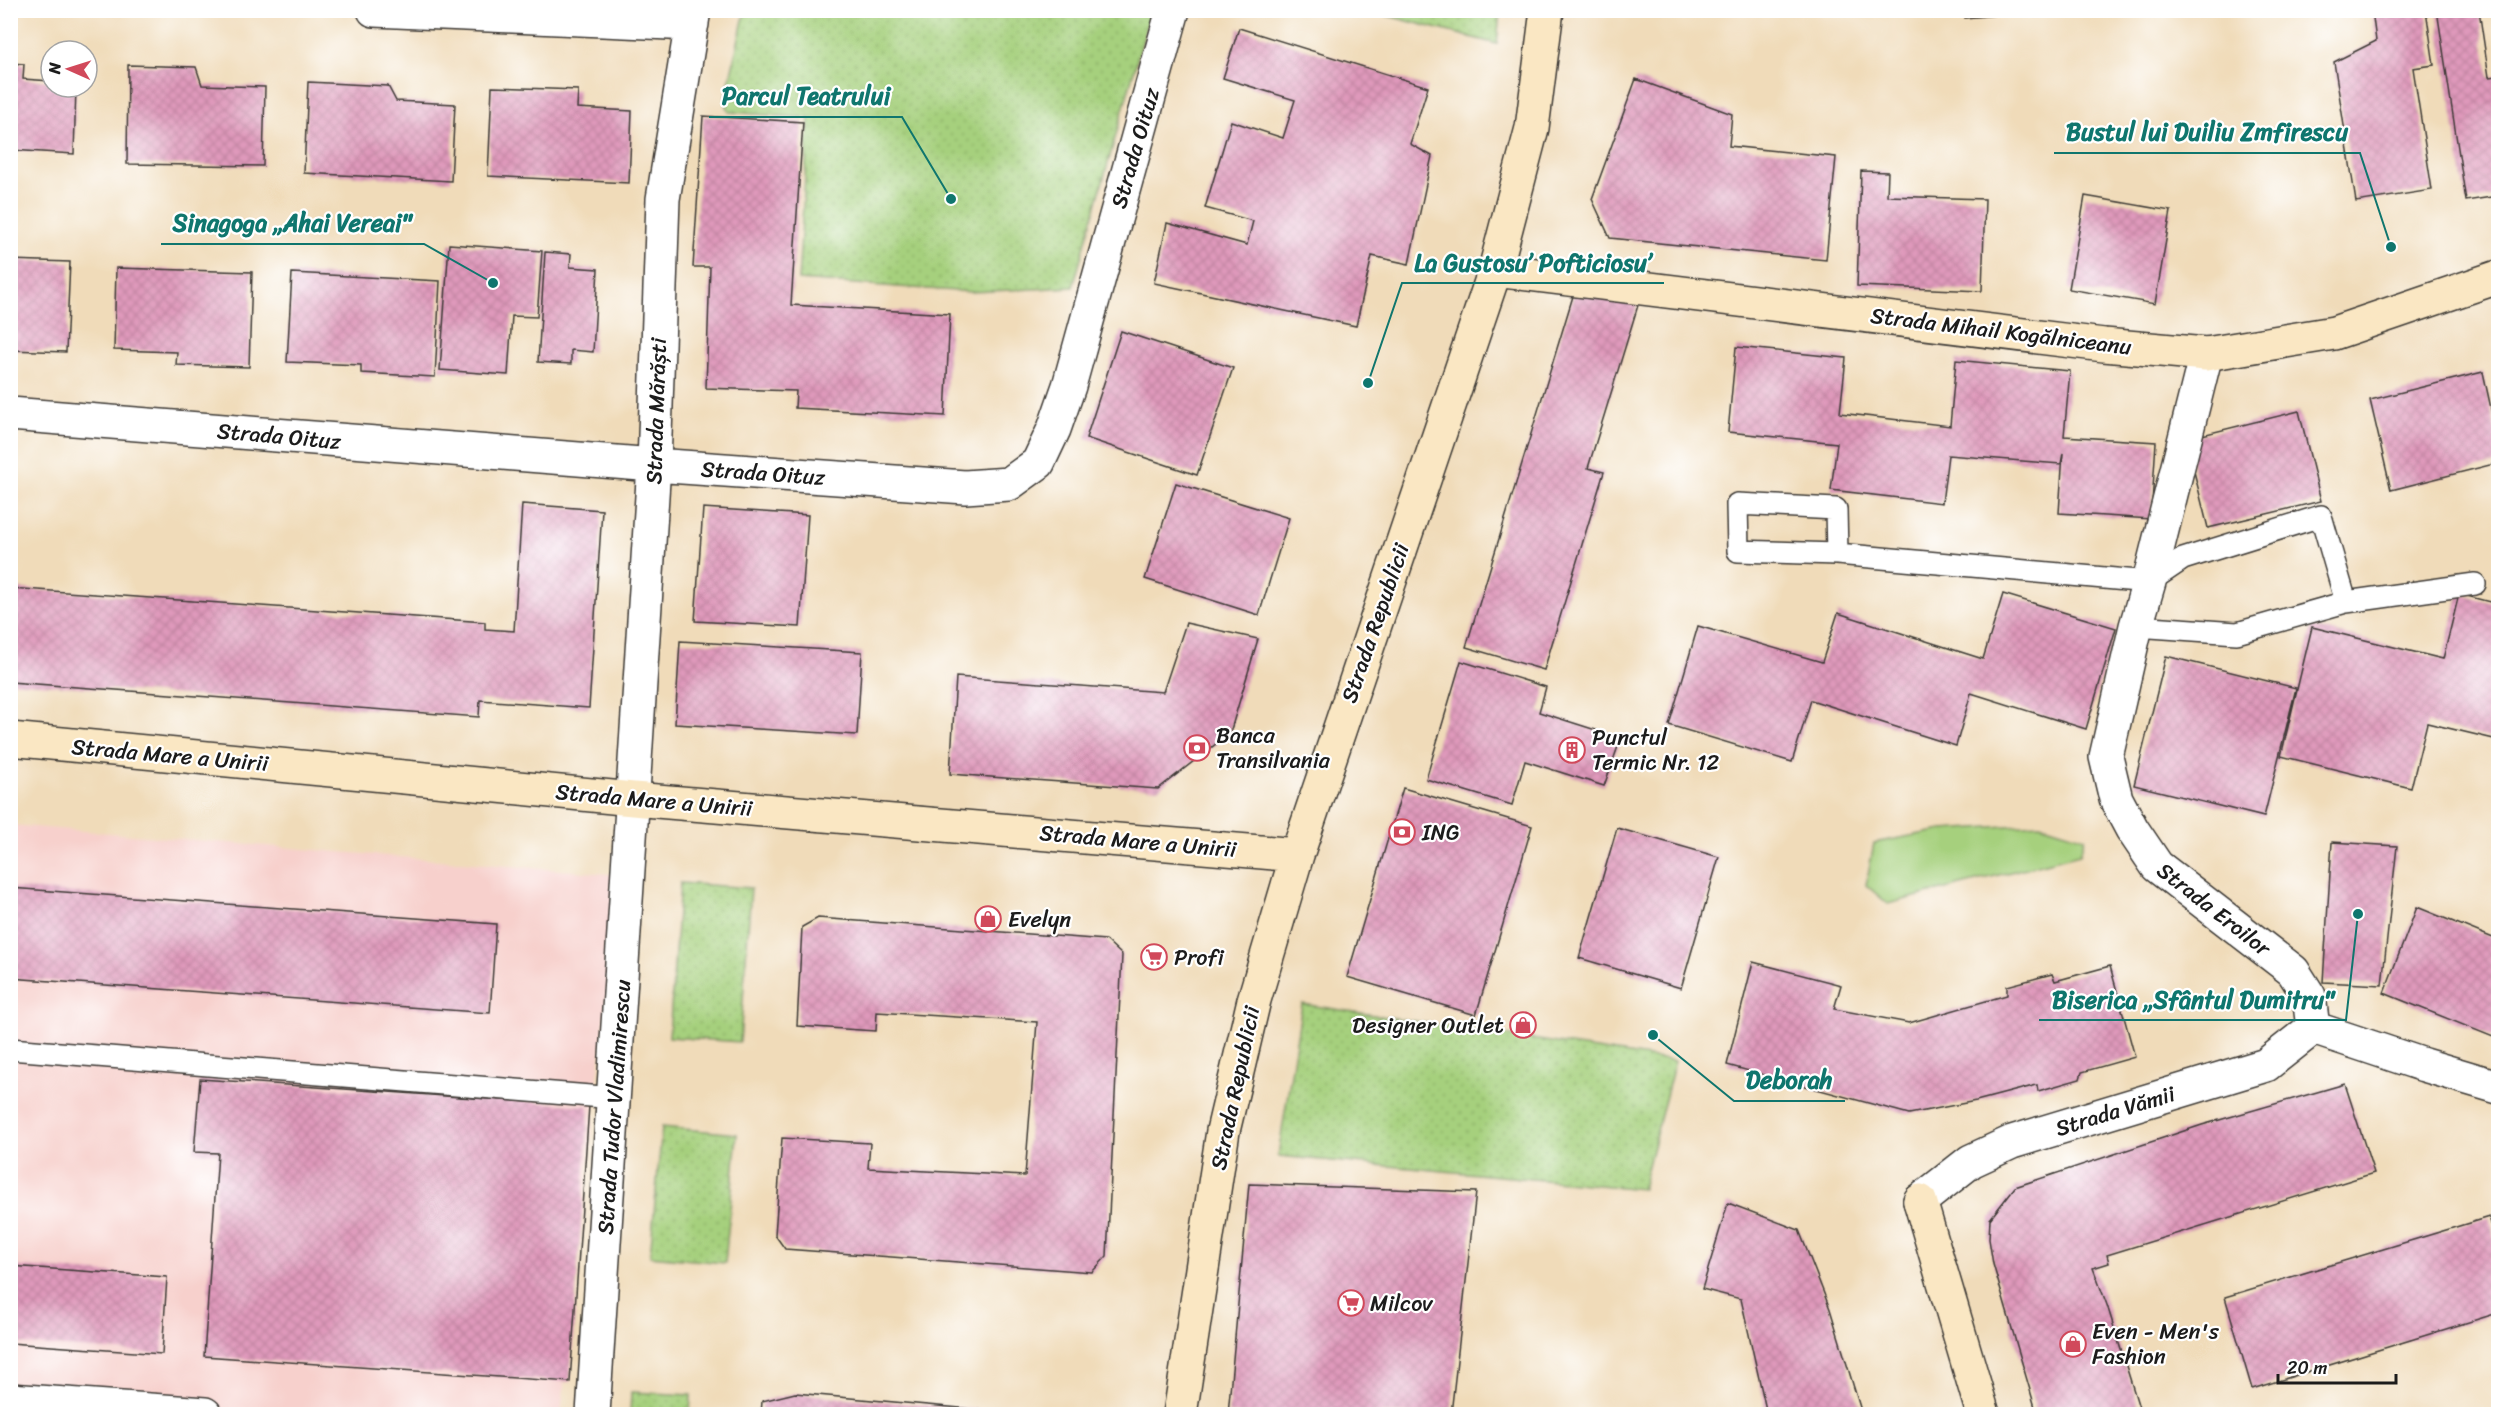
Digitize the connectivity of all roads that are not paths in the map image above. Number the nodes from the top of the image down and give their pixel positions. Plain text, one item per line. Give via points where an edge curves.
1 (374, 10) edge
2 (1173, 10) edge
3 (1547, 10) edge
4 (414, 11) edge
5 (693, 17) edge
6 (1495, 270) junction
7 (2499, 277) edge
8 (2206, 354) junction
9 (10, 414) edge
10 (654, 465) junction
11 (1837, 554) junction
12 (2149, 582) junction
13 (2475, 584) dead end
14 (2346, 602) junction
15 (2136, 626) junction
16 (10, 739) edge
17 (633, 799) junction
18 (1298, 855) junction
19 (2313, 1028) junction
20 (10, 1049) edge
21 (2499, 1087) edge
22 (615, 1098) junction
23 (1920, 1201) joint
24 (10, 1400) edge
25 (205, 1414) edge
26 (593, 1414) edge
27 (1180, 1414) edge
28 (1983, 1414) edge

1 - 4 street
2 - 10 street, Strada Oituz via 1069,386 1038,463 1009,484 965,487
3 - 6 main road, Strada Republicii via 1532,128
4 - 5 street
5 - 10 street, Strada Mărăști via 663,199
6 - 8 main road, Strada Mihail Kogălniceanu via 2104,345
6 - 18 main road, Strada Republicii
7 - 8 main road, Strada Mihail Kogălniceanu via 2334,333
8 - 12 street, Strada Eroilor
9 - 10 street, Strada Oituz
10 - 17 street, Strada Mărăști
11 - 11 lane via 1836,509 1737,504 1738,551
11 - 12 lane
12 - 14 lane via 2183,559 2321,516
12 - 15 street, Strada Eroilor
13 - 14 lane
14 - 15 lane via 2237,633
15 - 19 street, Strada Eroilor via 2106,757 2116,799 2157,866 2293,971 2309,996
16 - 17 main road, Strada Mare a Unirii
17 - 18 main road, Strada Mare a Unirii
17 - 22 street, Strada Tudor Vladimirescu
18 - 27 main road, Strada Republicii via 1254,1000 1223,1131
19 - 21 street
19 - 23 street, Strada Vămii via 2266,1065 2012,1142 1971,1161
20 - 22 lane
22 - 26 street, Strada Tudor Vladimirescu
23 - 28 main road
24 - 25 street

